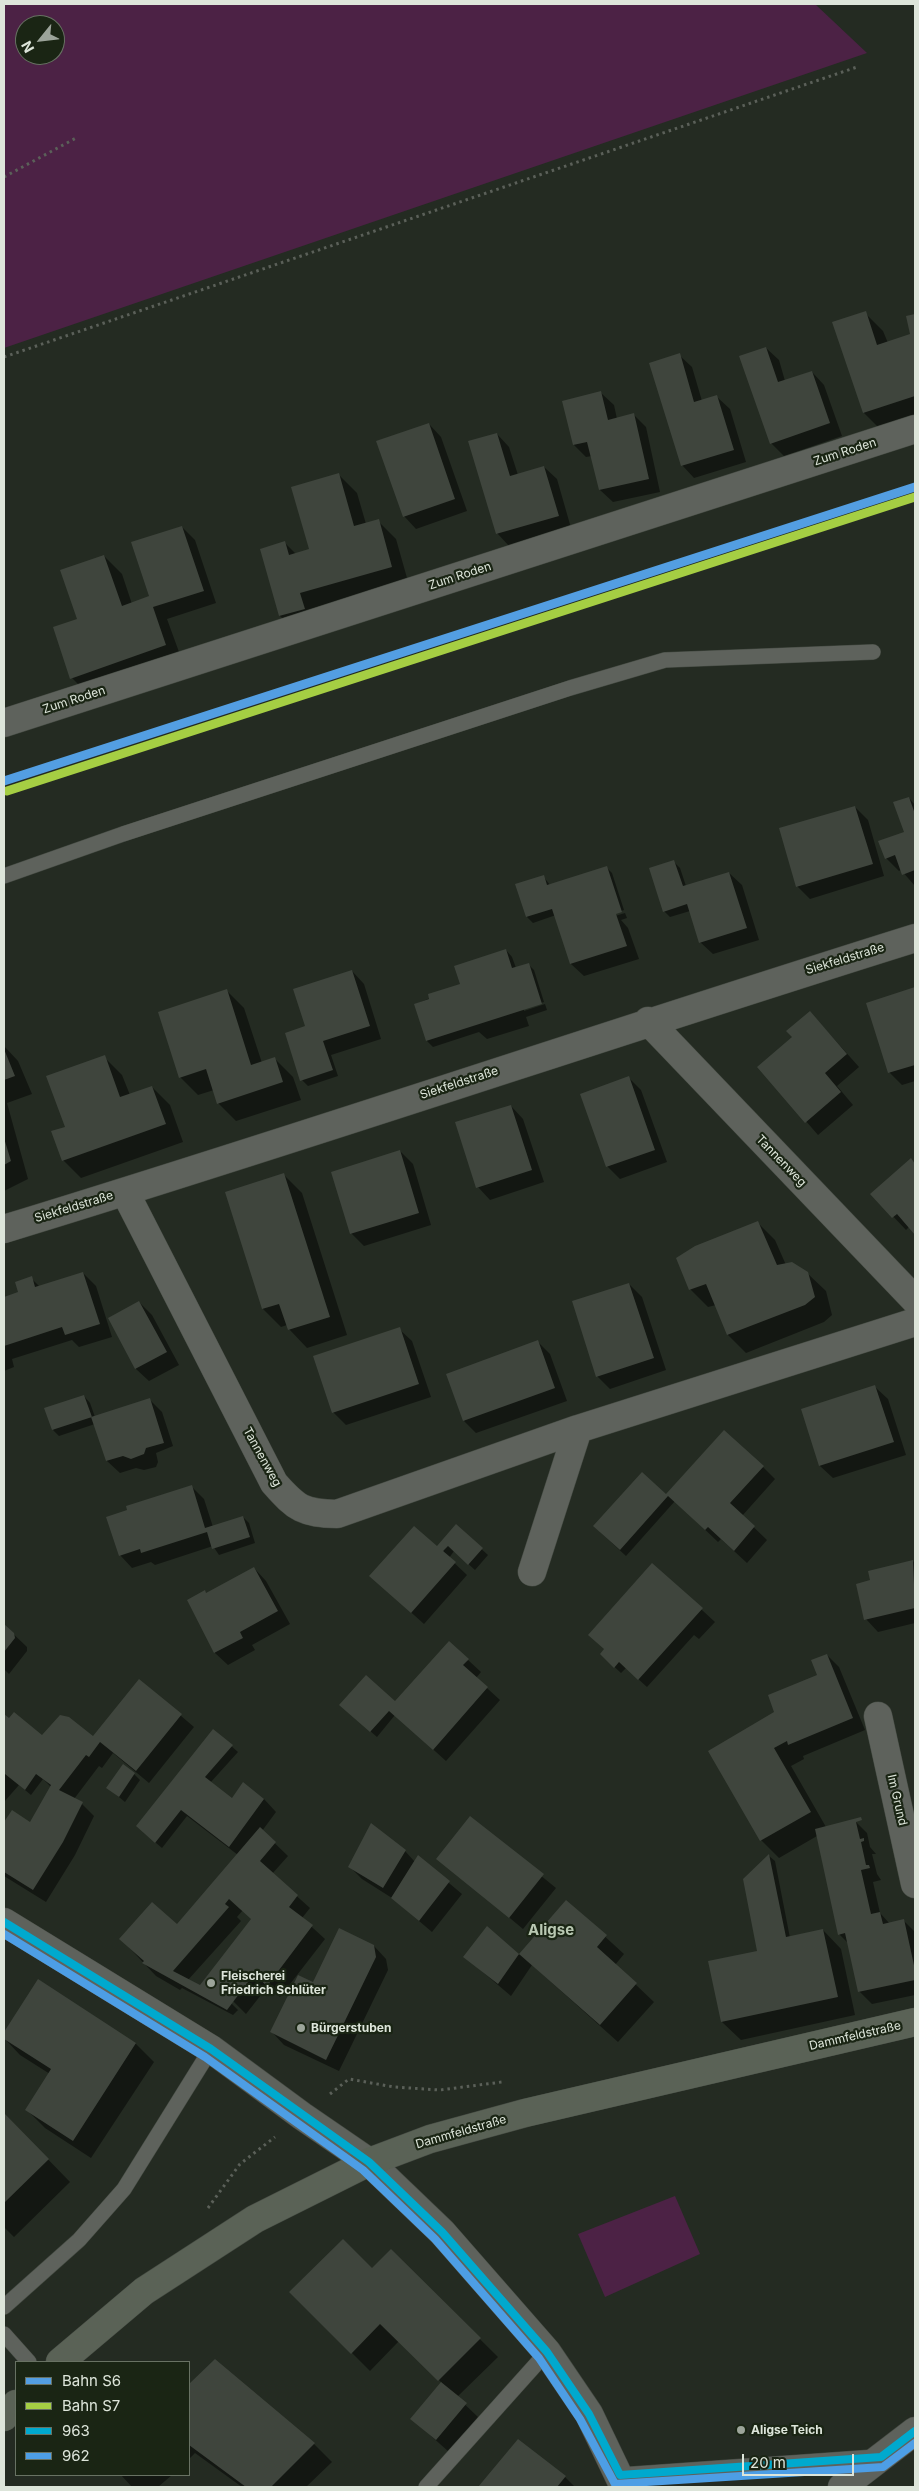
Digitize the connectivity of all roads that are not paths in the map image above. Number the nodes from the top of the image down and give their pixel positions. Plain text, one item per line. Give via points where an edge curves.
1 (915, 430) edge
2 (873, 652) dead end
3 (4, 723) edge
4 (4, 876) edge
5 (915, 938) edge
6 (648, 1021) junction
7 (125, 1192) junction
8 (4, 1229) edge
9 (915, 1300) edge
10 (915, 1322) edge
11 (578, 1429) junction
12 (532, 1572) dead end
13 (878, 1716) dead end
14 (915, 1884) edge
15 (4, 1922) edge
16 (915, 2022) edge
17 (211, 2049) junction
18 (369, 2162) junction
19 (4, 2307) edge
20 (4, 2334) edge
21 (547, 2352) junction
22 (28, 2361) edge
23 (61, 2361) edge
24 (15, 2405) edge
25 (4, 2417) edge
26 (915, 2431) edge
27 (881, 2457) junction
28 (622, 2481) edge
29 (426, 2487) edge
30 (842, 2487) edge

1 - 3 street, Zum Roden
2 - 4 lane via 665,660 123,834
5 - 6 street, Siekfeldstraße
6 - 7 street, Siekfeldstraße
6 - 9 street, Tannenweg
7 - 8 street, Siekfeldstraße
7 - 11 street, Tannenweg via 274,1483 290,1502 305,1510 337,1514
10 - 11 street, Tannenweg
11 - 12 street
13 - 14 street, Im Grund
15 - 17 street
16 - 18 main road, Dammfeldstraße via 526,2113 430,2139
17 - 18 street
17 - 19 lane via 124,2189 80,2240
18 - 21 street via 442,2232
18 - 23 main road, Dammfeldstraße via 255,2219 144,2291
20 - 22 lane
21 - 28 street via 589,2414
21 - 29 lane
24 - 25 main road
26 - 27 street
27 - 28 lane
27 - 30 street

